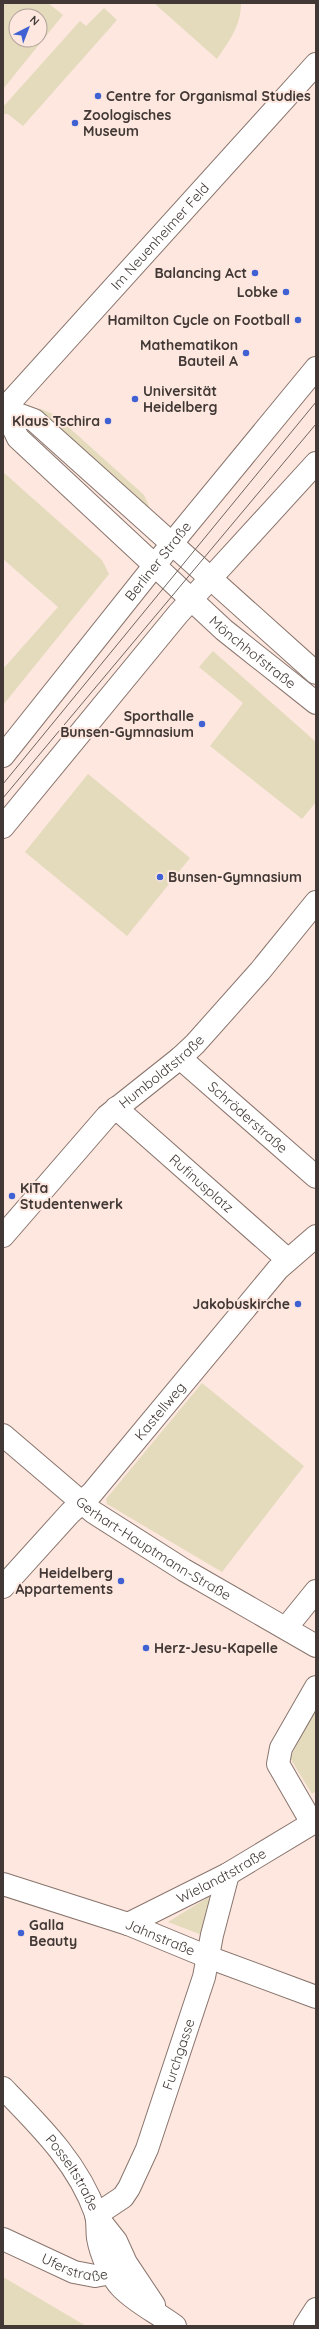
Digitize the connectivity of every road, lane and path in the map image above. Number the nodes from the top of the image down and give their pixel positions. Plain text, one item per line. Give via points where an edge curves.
1 (316, 64) edge
2 (316, 368) edge
3 (4, 410) edge
4 (316, 463) edge
5 (173, 543) junction
6 (156, 566) junction
7 (210, 578) junction
8 (192, 599) junction
9 (316, 673) edge
10 (316, 703) edge
11 (3, 756) edge
12 (3, 827) edge
13 (316, 902) edge
14 (180, 1058) junction
15 (116, 1108) junction
16 (316, 1177) edge
17 (3, 1236) edge
18 (316, 1236) edge
19 (287, 1260) junction
20 (3, 1435) edge
21 (81, 1503) junction
22 (3, 1587) edge
23 (316, 1591) edge
24 (286, 1628) junction
25 (316, 1646) edge
26 (316, 1687) edge
27 (314, 1822) edge
28 (228, 1874) junction
29 (3, 1884) edge
30 (128, 1924) junction
31 (208, 1957) junction
32 (316, 1997) edge
33 (3, 2088) edge
34 (96, 2215) junction
35 (3, 2239) edge
36 (111, 2273) junction
37 (316, 2309) edge
38 (167, 2320) edge
39 (305, 2326) edge

1 - 3 street, Im Neuenheimer Feld
2 - 5 street, Berliner Straße
3 - 5 street via 34,420
3 - 6 street via 18,438
4 - 7 street
5 - 6 street, Berliner Straße
5 - 7 street, Mönchhofstraße
6 - 8 street, Mönchhofstraße
6 - 11 street, Berliner Straße
7 - 8 street
7 - 9 street, Mönchhofstraße
8 - 10 street, Mönchhofstraße via 224,630
8 - 12 street
13 - 14 street, Humboldtstraße via 260,971
14 - 15 street, Humboldtstraße
14 - 16 street, Schröderstraße
15 - 17 street, Humboldtstraße via 97,1126
15 - 19 street, Rufinusplatz
18 - 19 street, Kastellweg
19 - 21 street, Kastellweg
20 - 21 street, Gerhart-Hauptmann-Straße
21 - 22 street, Kastellweg
21 - 24 street, Gerhart-Hauptmann-Straße via 184,1570 264,1618
23 - 24 street
24 - 25 street, Gerhart-Hauptmann-Straße
26 - 27 street, Wielandtstraße via 281,1748 278,1764
27 - 28 street, Wielandtstraße
28 - 30 street, Wielandtstraße
28 - 31 street, Furchgasse
29 - 30 street, Jahnstraße
30 - 31 street, Jahnstraße
31 - 32 street, Jahnstraße
31 - 34 street, Furchgasse via 169,2085 135,2179 123,2197
33 - 34 street, Posseltstraße via 58,2147 79,2180
34 - 36 street, Posseltstraße via 98,2239
34 - 38 street, Uferstraße via 116,2241 126,2263
35 - 36 street, Uferstraße via 74,2272 95,2276
36 - 38 street, Uferstraße via 121,2288
37 - 39 street

